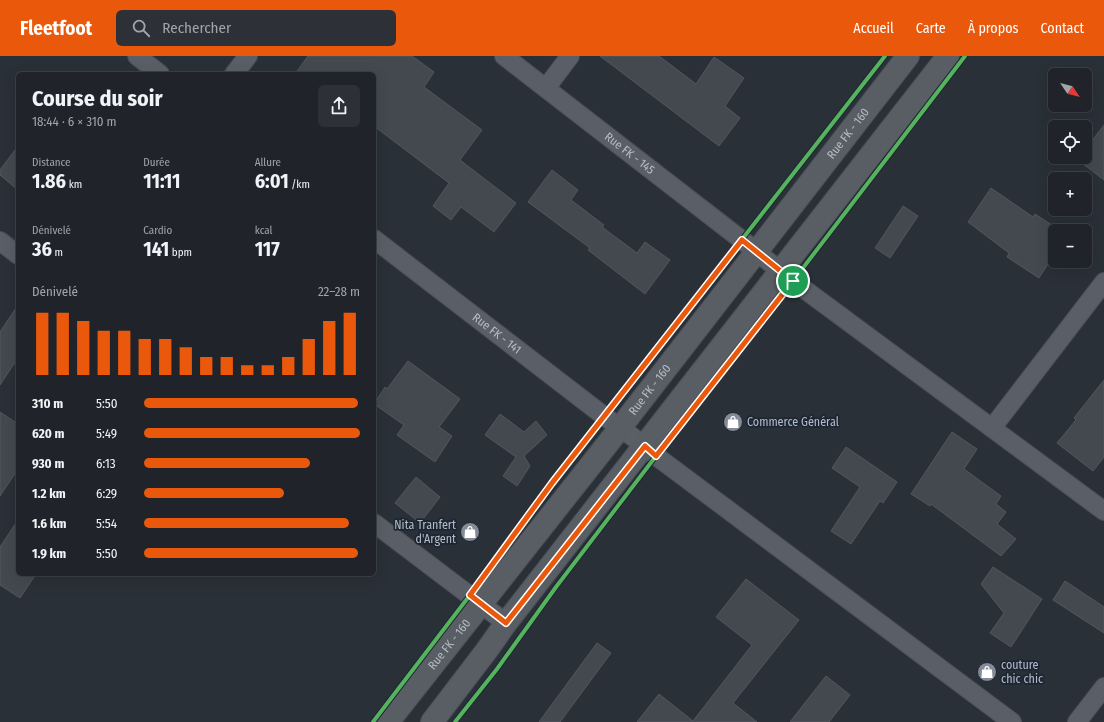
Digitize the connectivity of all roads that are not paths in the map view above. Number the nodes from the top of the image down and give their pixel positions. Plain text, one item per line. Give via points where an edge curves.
1 (137, 56) edge
2 (248, 56) edge
3 (504, 56) edge
4 (570, 56) edge
5 (908, 56) edge
6 (948, 56) edge
7 (157, 72) edge
8 (236, 72) edge
9 (546, 88) junction
10 (0, 241) edge
11 (376, 241) edge
12 (756, 251) junction
13 (16, 253) edge
14 (781, 272) junction
15 (1104, 282) edge
16 (620, 428) junction
17 (992, 428) junction
18 (645, 446) junction
19 (1104, 511) edge
20 (376, 525) edge
21 (481, 604) junction
22 (506, 623) junction
23 (1104, 688) edge
24 (388, 722) edge
25 (432, 722) edge
26 (1012, 722) edge
27 (1077, 722) edge

1 - 7 street
2 - 8 street
3 - 9 street, Rue FK - 145
4 - 9 street
5 - 12 main road, Rue FK - 160
6 - 14 main road
9 - 12 street, Rue FK - 145
10 - 13 street
11 - 16 street, Rue FK - 141
12 - 14 street, Rue FK - 145
12 - 16 main road, Rue FK - 160
14 - 17 street, Rue FK - 145
14 - 18 main road
15 - 17 street
16 - 18 street, Rue FK - 141
16 - 21 main road, Rue FK - 160
17 - 19 street, Rue FK - 145
18 - 22 main road
18 - 26 street, Rue FK - 141
20 - 21 street
21 - 22 street
21 - 24 main road, Rue FK - 160
22 - 25 main road
23 - 27 street

